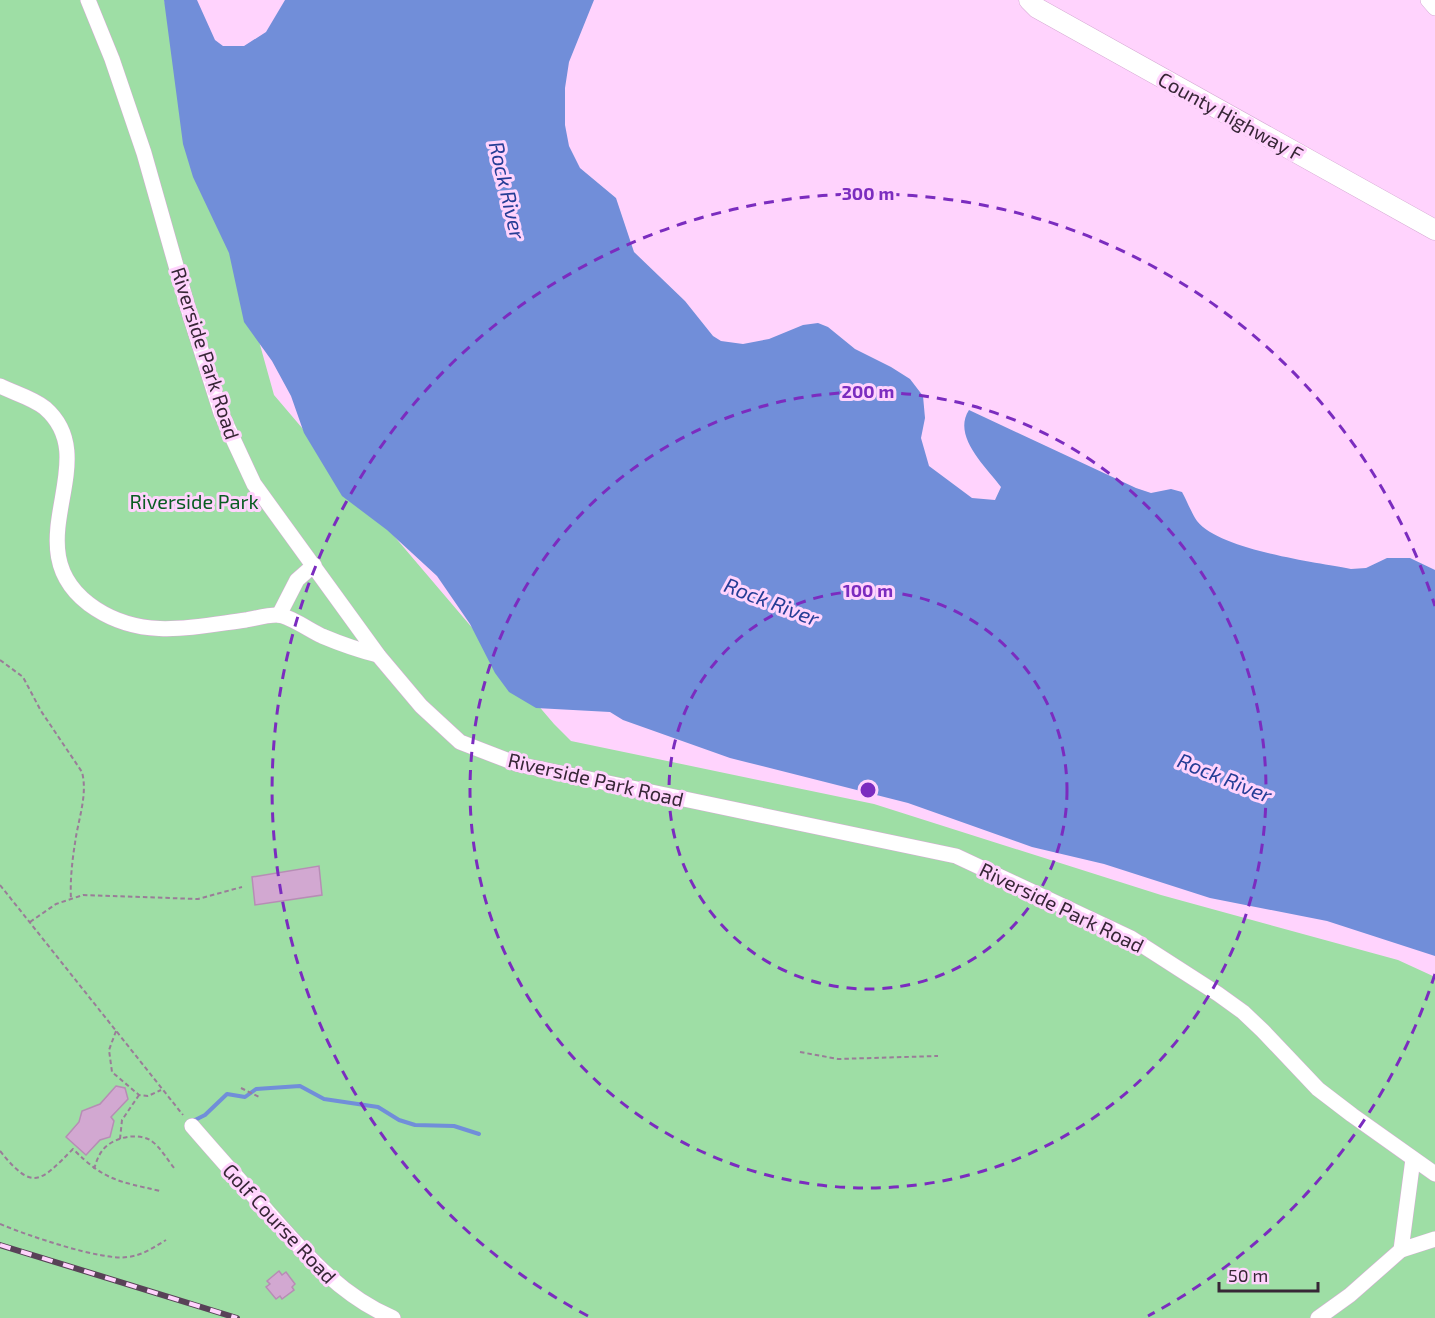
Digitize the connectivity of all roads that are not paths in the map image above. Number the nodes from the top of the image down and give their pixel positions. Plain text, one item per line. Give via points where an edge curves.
1 (88, 0) edge
2 (1029, 0) edge
3 (1428, 0) edge
4 (1435, 8) edge
5 (1435, 230) edge
6 (0, 386) edge
7 (314, 566) junction
8 (279, 615) junction
9 (378, 655) junction
10 (192, 1126) road end
11 (1413, 1160) junction
12 (1435, 1174) edge
13 (1435, 1239) edge
14 (1401, 1250) junction
15 (393, 1318) edge
16 (1318, 1318) edge

1 - 7 street, Riverside Park Road via 144,153 221,413 254,484
2 - 5 street, County Highway F via 1037,8
3 - 4 street
6 - 8 street via 43,406 62,428 68,458 56,536 57,554 72,588 82,598 114,618 151,630
7 - 8 street via 297,580
7 - 9 street, Riverside Park Road
8 - 9 street via 352,649
9 - 11 street, Riverside Park Road via 421,706 460,742 517,764 956,856 1131,938 1243,1012 1318,1089
10 - 15 street, Golf Course Road via 341,1288
11 - 12 street, Riverside Park Road
11 - 14 street
13 - 14 street
14 - 16 street

